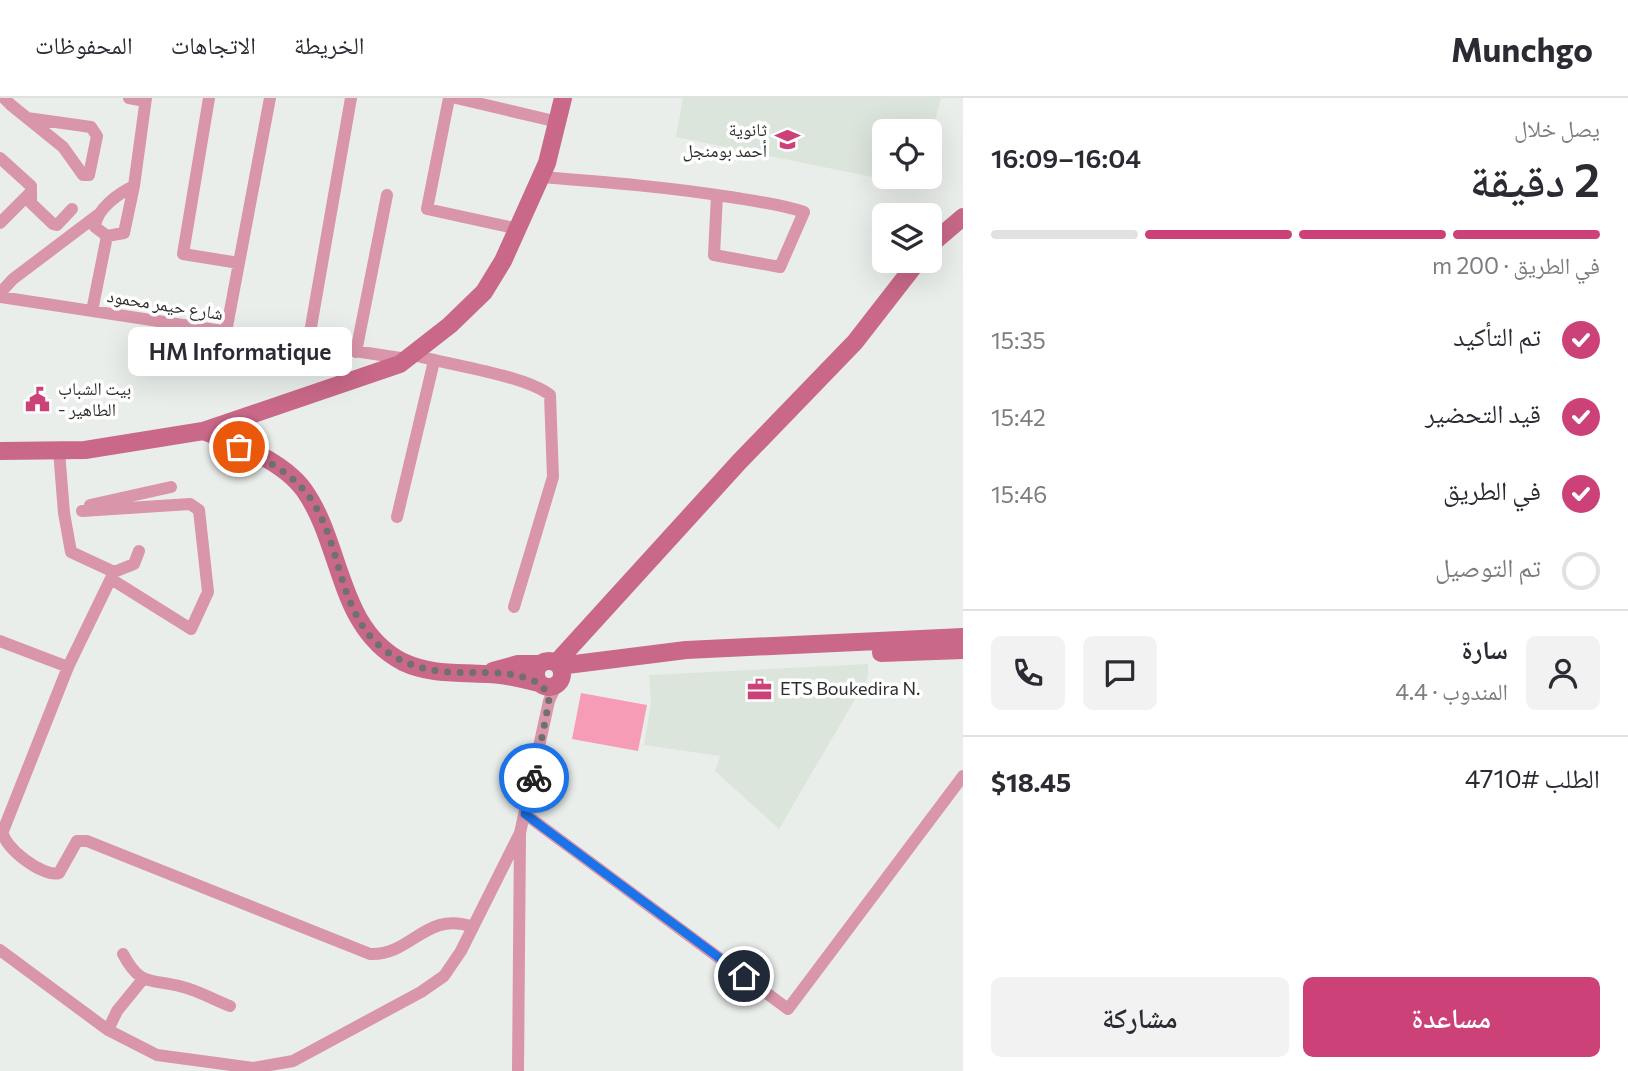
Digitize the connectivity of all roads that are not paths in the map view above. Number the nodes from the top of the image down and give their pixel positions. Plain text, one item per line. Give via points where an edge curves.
1 (129, 98) edge
2 (209, 98) edge
3 (270, 98) edge
4 (351, 98) edge
5 (449, 98) edge
6 (456, 98) edge
7 (563, 98) edge
8 (145, 99) edge
9 (9, 100) edge
10 (27, 118) junction
11 (558, 122) junction
12 (0, 158) edge
13 (542, 177) junction
14 (134, 186) junction
15 (31, 192) junction
16 (387, 195) dead end
17 (717, 195) junction
18 (72, 209) dead end
19 (99, 214) junction
20 (963, 217) edge
21 (0, 223) edge
22 (519, 229) junction
23 (942, 235) edge
24 (107, 236) junction
25 (239, 263) junction
26 (909, 273) edge
27 (0, 295) edge
28 (92, 311) junction
29 (226, 332) junction
30 (308, 344) junction
31 (356, 352) junction
32 (410, 357) junction
33 (434, 361) junction
34 (204, 431) junction
35 (0, 451) edge
36 (59, 451) junction
37 (171, 488) dead end
38 (82, 511) junction
39 (64, 513) junction
40 (397, 517) dead end
41 (139, 551) dead end
42 (112, 576) junction
43 (514, 607) dead end
44 (963, 637) edge
45 (0, 642) edge
46 (572, 645) junction
47 (963, 650) edge
48 (579, 662) junction
49 (68, 667) junction
50 (550, 678) junction
51 (963, 776) edge
52 (525, 814) junction
53 (520, 832) junction
54 (1, 837) edge
55 (474, 927) junction
56 (0, 950) edge
57 (123, 954) dead end
58 (143, 979) junction
59 (230, 1006) dead end
60 (108, 1030) junction
61 (518, 1071) edge

1 - 8 street
2 - 25 street via 183,254
3 - 25 street
4 - 30 street
5 - 22 street via 427,209
6 - 11 street
7 - 11 main road
8 - 14 street
9 - 10 street
10 - 10 street via 63,147 82,175 89,175 97,136 91,127
11 - 13 main road
12 - 15 street via 31,186
13 - 17 street
13 - 22 main road
14 - 19 street
14 - 24 street via 124,233
15 - 18 street via 31,203 53,224
15 - 21 street
16 - 31 street
17 - 17 street via 804,212 780,267 714,255
19 - 24 street via 95,227
19 - 27 street via 13,279
20 - 23 main road
22 - 32 main road via 484,292
24 - 28 street
25 - 29 street
26 - 46 main road via 855,342
27 - 28 street, شارع حيمر محمود
28 - 29 street, شارع حيمر محمود
29 - 30 street, شارع حيمر محمود
30 - 31 street, شارع حيمر محمود
31 - 32 street, شارع حيمر محمود
32 - 33 street, شارع حيمر محمود
32 - 34 main road
33 - 40 street
33 - 43 street, شارع حيمر محمود via 520,381 551,395 553,477
34 - 36 main road via 115,447
34 - 50 main road via 276,465 302,488 320,518 352,609 378,644 401,661 428,671 486,673 507,666
35 - 36 main road
36 - 39 street
37 - 38 street
38 - 39 street
38 - 42 street via 190,504 199,510 208,592 191,629
39 - 42 street via 71,552
41 - 42 street via 134,565
42 - 49 street
44 - 48 main road via 686,650
45 - 49 street
46 - 48 main road
46 - 50 main road
47 - 50 main road via 682,662 602,668
48 - 50 main road
49 - 54 street
50 - 52 street
51 - 52 street via 788,1009
52 - 53 street
53 - 55 street
53 - 61 street
54 - 55 street via 10,848 54,875 77,841 87,841 370,954 385,955 437,924 459,922
55 - 60 street via 444,976 293,1061 253,1068 157,1055
56 - 60 street
57 - 58 street
58 - 59 street via 186,987
58 - 60 street

